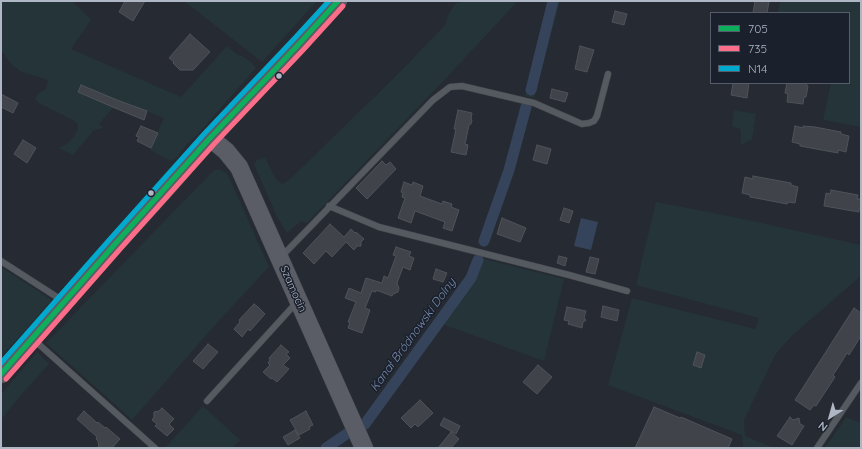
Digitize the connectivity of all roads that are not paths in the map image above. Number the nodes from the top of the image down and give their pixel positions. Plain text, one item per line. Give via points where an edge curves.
1 (338, 1) edge
2 (608, 74) dead end
3 (210, 138) junction
4 (329, 206) junction
5 (279, 258) junction
6 (1, 261) edge
7 (627, 291) dead end
8 (298, 301) junction
9 (64, 302) junction
10 (33, 338) junction
11 (1, 374) edge
12 (861, 383) edge
13 (207, 401) dead end
14 (150, 443) junction
15 (145, 448) edge
16 (155, 448) edge
17 (364, 448) edge
18 (817, 448) edge

1 - 3 main road
2 - 4 lane via 597,116 589,124 582,124 534,103 462,86 450,87 432,100
3 - 5 main road, Szamocin via 239,167
3 - 9 main road
4 - 5 lane
4 - 7 lane via 379,227
5 - 8 main road, Szamocin
6 - 9 lane
8 - 13 lane
8 - 17 main road, Szamocin
9 - 10 main road
10 - 11 main road
10 - 14 lane
12 - 18 lane
14 - 15 lane
14 - 16 lane

